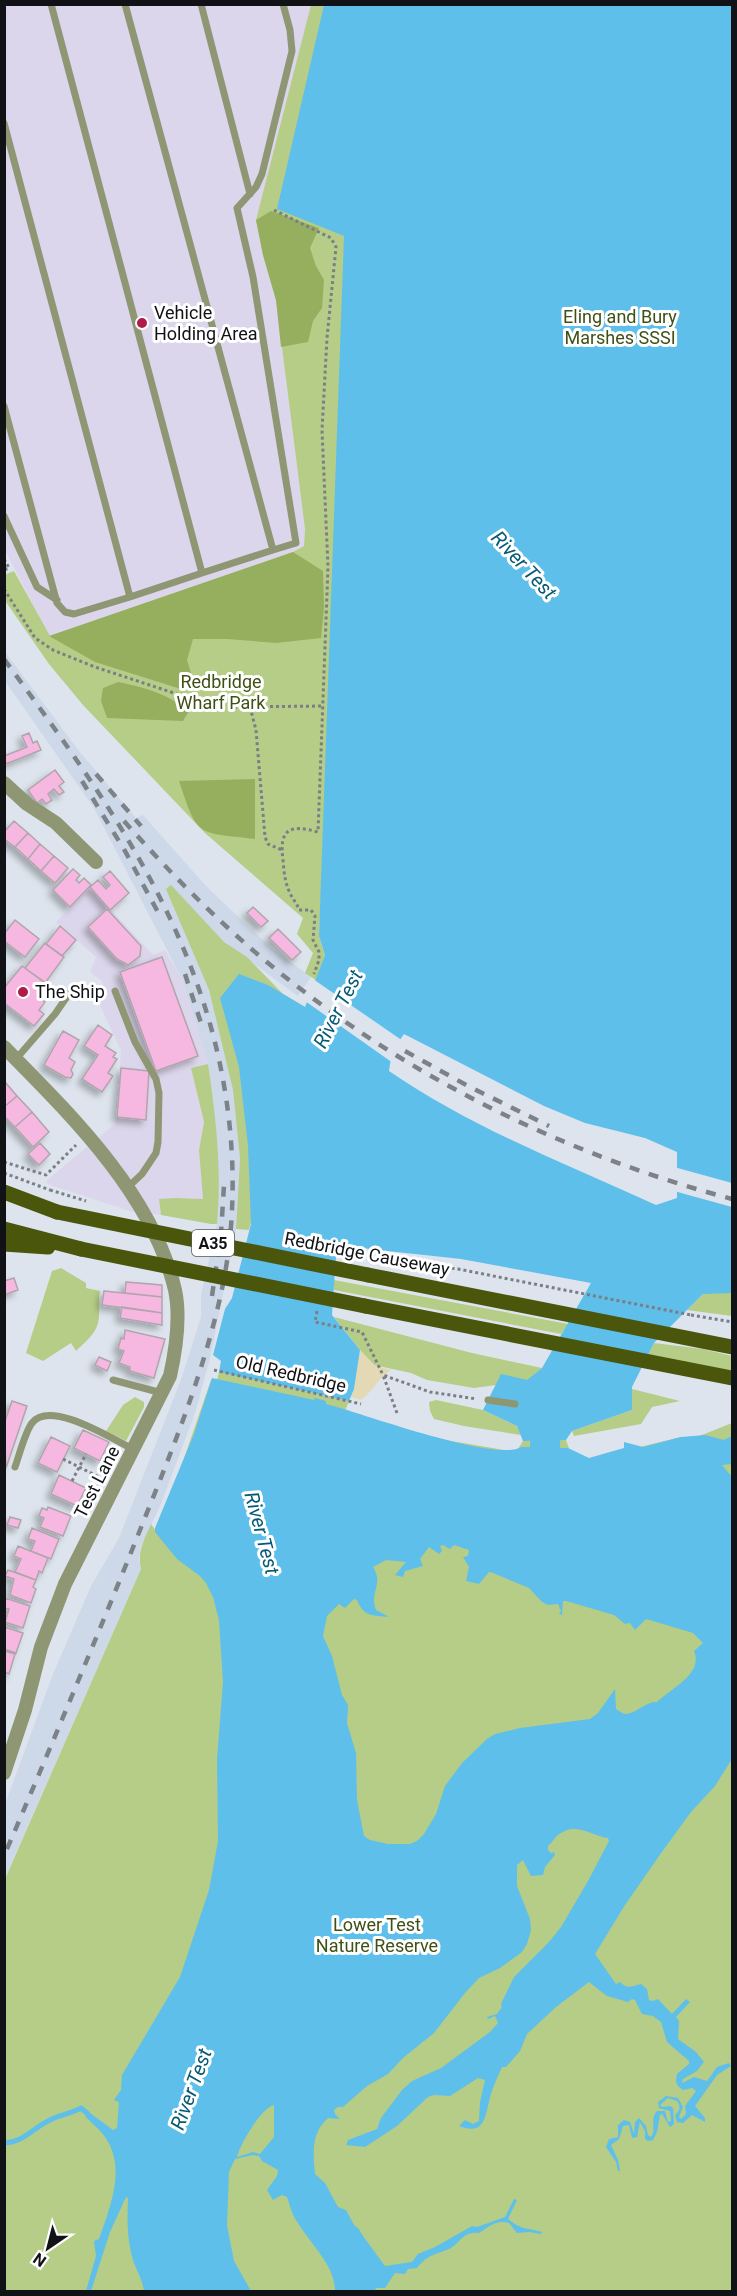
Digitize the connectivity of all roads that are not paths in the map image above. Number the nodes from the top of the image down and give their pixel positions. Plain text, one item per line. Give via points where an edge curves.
1 (51, 4) edge
2 (125, 4) edge
3 (201, 4) edge
4 (283, 4) edge
5 (4, 123) edge
6 (250, 194) junction
7 (4, 406) edge
8 (4, 516) edge
9 (273, 550) junction
10 (202, 573) junction
11 (130, 597) junction
12 (57, 600) junction
13 (4, 783) edge
14 (96, 862) dead end
15 (73, 988) dead end
16 (115, 991) dead end
17 (4, 1047) edge
18 (16, 1059) junction
19 (127, 1188) junction
20 (4, 1192) edge
21 (4, 1201) edge
22 (57, 1212) junction
23 (4, 1229) edge
24 (4, 1244) edge
25 (81, 1249) junction
26 (670, 1333) junction
27 (732, 1339) edge
28 (732, 1347) edge
29 (648, 1363) junction
30 (732, 1378) edge
31 (113, 1380) dead end
32 (732, 1388) edge
33 (162, 1393) junction
34 (488, 1400) road end
35 (515, 1404) dead end
36 (134, 1449) junction
37 (15, 1467) dead end
38 (4, 1773) edge

1 - 10 lane
2 - 9 lane
3 - 6 lane
4 - 6 lane via 292,51 262,174
5 - 11 lane
6 - 9 lane via 237,208 253,277 296,543
7 - 12 lane
8 - 12 lane via 37,588
9 - 10 lane
10 - 11 lane
11 - 12 lane via 74,614 65,612
13 - 14 street via 56,823
15 - 18 lane via 56,1014
16 - 19 lane via 159,1093 156,1153
17 - 18 street, Test Lane
18 - 19 street, Test Lane via 87,1135
19 - 33 street, Test Lane via 165,1256 175,1292 177,1347
20 - 22 main road, A35
21 - 22 main road, A35
22 - 26 main road, Redbridge Causeway / A35, bridge
23 - 25 main road, A35
24 - 25 main road, A35
25 - 29 main road, A35, bridge
26 - 27 main road
26 - 28 main road, A35
29 - 30 main road, A35
29 - 32 main road
31 - 33 lane
33 - 36 street, Test Lane
34 - 35 lane
36 - 37 lane via 80,1423 55,1414 42,1415 31,1424
36 - 38 street, Test Lane via 64,1584

